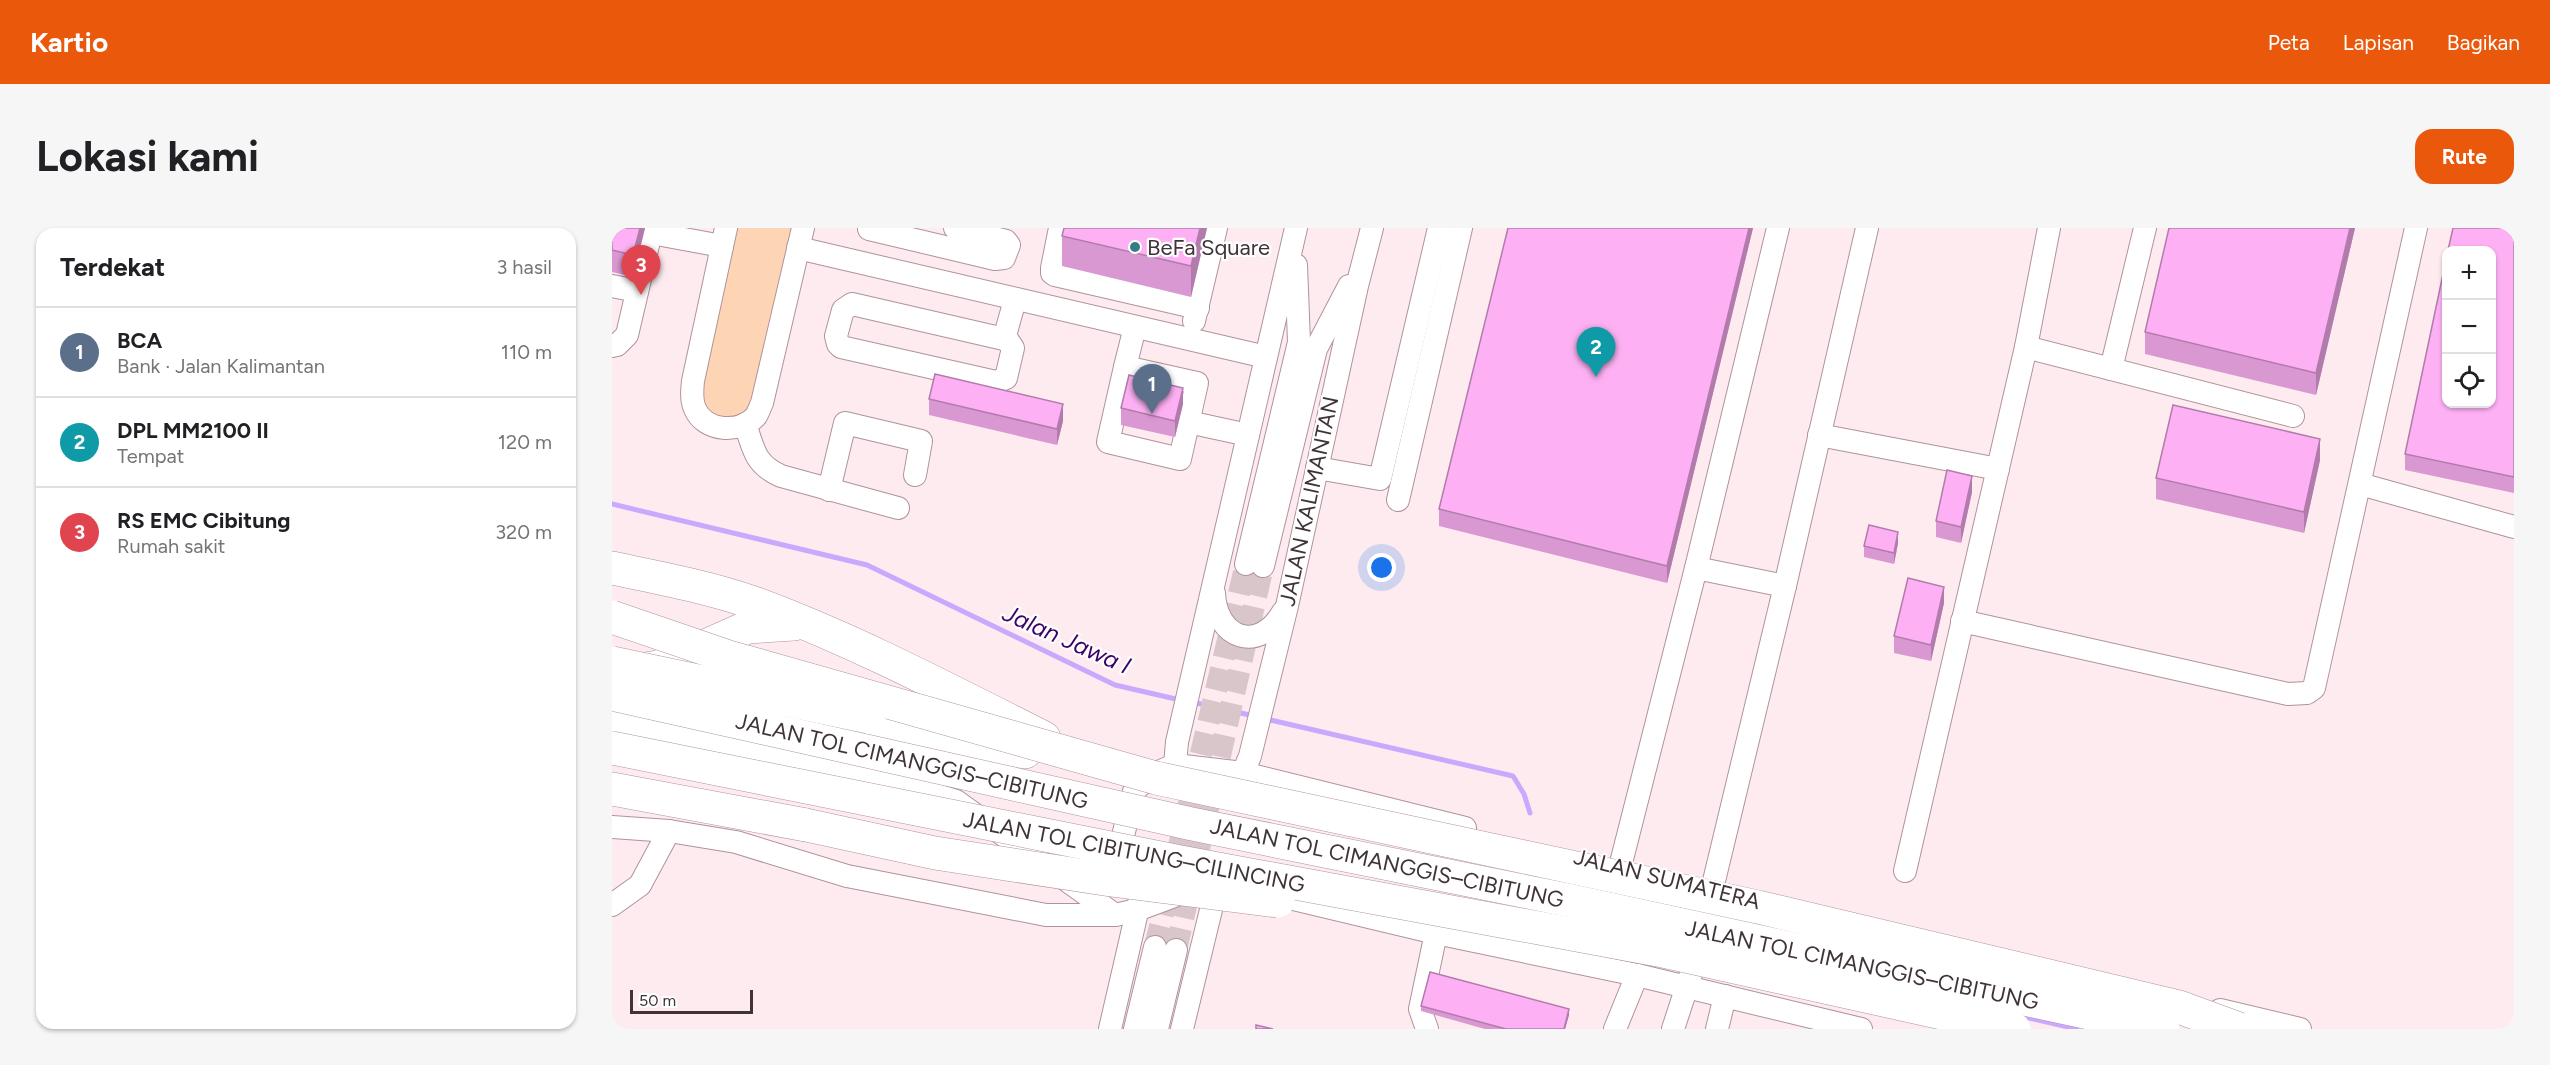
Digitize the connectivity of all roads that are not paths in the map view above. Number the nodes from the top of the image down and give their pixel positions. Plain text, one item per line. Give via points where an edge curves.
1 (955, 228) edge
2 (1060, 228) edge
3 (1216, 228) edge
4 (1372, 228) edge
5 (1439, 228) edge
6 (1461, 228) edge
7 (1778, 228) edge
8 (1867, 228) edge
9 (2049, 228) edge
10 (2145, 228) edge
11 (2416, 228) edge
12 (869, 229) edge
13 (651, 230) edge
14 (1295, 234) edge
15 (724, 237) edge
16 (801, 238) edge
17 (1365, 256) junction
18 (861, 263) junction
19 (612, 286) edge
20 (637, 291) junction
21 (1015, 300) junction
22 (1197, 308) junction
23 (621, 319) edge
24 (1135, 327) junction
25 (1004, 339) junction
26 (1189, 339) junction
27 (612, 346) edge
28 (2026, 347) junction
29 (1266, 357) junction
30 (1125, 367) junction
31 (2111, 369) junction
32 (2293, 416) dead end
33 (1184, 421) junction
34 (745, 424) junction
35 (1248, 435) junction
36 (1819, 435) junction
37 (1317, 468) junction
38 (1998, 469) junction
39 (915, 475) dead end
40 (2360, 484) junction
41 (830, 489) junction
42 (1398, 500) dead end
43 (898, 508) dead end
44 (2514, 527) edge
45 (612, 568) edge
46 (1696, 568) junction
47 (1214, 585) junction
48 (1785, 586) junction
49 (1287, 606) junction
50 (612, 617) edge
51 (1962, 621) junction
52 (803, 624) junction
53 (613, 676) edge
54 (612, 714) edge
55 (612, 748) edge
56 (1033, 753) joint
57 (847, 767) joint
58 (1152, 772) junction
59 (1243, 772) junction
60 (612, 789) edge
61 (612, 827) edge
62 (669, 831) junction
63 (1139, 861) junction
64 (1620, 867) junction
65 (1905, 871) dead end
66 (1218, 880) junction
67 (1711, 890) junction
68 (612, 905) edge
69 (1137, 910) junction
70 (1115, 915) junction
71 (1436, 933) junction
72 (1658, 950) junction
73 (1636, 975) junction
74 (1686, 987) junction
75 (1725, 996) junction
76 (1110, 1029) edge
77 (1136, 1029) edge
78 (1157, 1029) edge
79 (1182, 1029) edge
80 (1427, 1029) edge
81 (1615, 1029) edge
82 (1673, 1029) edge
83 (1717, 1029) edge
84 (1861, 1029) edge
85 (2014, 1029) edge
86 (2163, 1029) edge
87 (2239, 1029) edge
88 (2300, 1029) edge

1 - 12 street via 1006,241 1007,255 995,259
2 - 22 street via 1052,268 1055,275
3 - 22 street
4 - 17 street, JALAN KALIMANTAN
5 - 37 street via 1380,479
6 - 42 street
7 - 46 street
8 - 36 street
9 - 28 street
10 - 31 street
11 - 40 street
12 - 18 street
13 - 15 street
13 - 20 street
14 - 17 street via 1299,342 1255,565 1316,349
14 - 29 street
15 - 34 street via 692,396 696,411 706,422 718,428
16 - 18 street
16 - 34 street via 762,403 756,416
17 - 37 street, JALAN KALIMANTAN
18 - 21 street
19 - 20 street
20 - 23 street
21 - 24 street
21 - 25 street
22 - 26 street
23 - 27 street via 627,335
24 - 26 street
24 - 30 street
25 - 25 street via 1012,345 1013,352 1006,378 996,382 841,347 836,336 843,310 852,304
26 - 29 street
28 - 31 street
28 - 38 street
29 - 35 street
30 - 33 street via 1197,383
30 - 33 street via 1121,407 1108,442 1180,459
31 - 32 street
33 - 35 street
34 - 41 street via 765,470
35 - 47 street
36 - 38 street
36 - 48 street
37 - 49 street, JALAN KALIMANTAN
38 - 51 street
39 - 41 street via 921,441 845,423
40 - 44 street
40 - 51 street via 2313,688 2307,693 2288,694
41 - 43 street
45 - 52 highway via 686,583 753,603
46 - 48 street
46 - 64 street
47 - 49 street via 1218,615 1237,635 1245,637 1270,630
47 - 58 street via 1182,722
48 - 67 street
49 - 59 street, JALAN KALIMANTAN
50 - 58 highway, bridge via 729,657
51 - 65 street
52 - 53 highway via 748,627 658,667
52 - 58 highway via 1064,748
53 - 56 highway via 804,715
53 - 58 highway, bridge
53 - 86 highway, JALAN TOL CIMANGGIS–CIBITUNG, bridge via 1192,824 1572,901
54 - 57 highway
55 - 72 highway, JALAN TOL CIBITUNG–CILINCING, bridge via 1180,862
56 - 58 street, JALAN SUMATERA
57 - 70 street via 956,801
58 - 59 street, JALAN SUMATERA
58 - 63 street via 1134,791 1122,840
58 - 87 highway, bridge via 1758,907 2179,1007
59 - 64 street, JALAN SUMATERA
60 - 72 highway, bridge via 935,853 1111,880
61 - 62 street
62 - 68 street via 640,885
62 - 70 street via 736,842 848,876 1046,915
63 - 66 street
63 - 69 street
64 - 67 street, JALAN SUMATERA
66 - 69 street
66 - 71 street
66 - 79 street
67 - 74 street
67 - 88 street, JALAN SUMATERA
69 - 70 street
69 - 76 street
71 - 73 street
71 - 80 street via 1420,1009
72 - 85 highway, JALAN TOL CIMANGGIS–CIBITUNG, bridge
73 - 74 street
73 - 81 street
74 - 75 street
74 - 82 street
75 - 83 street
75 - 84 street
77 - 78 street via 1165,948

